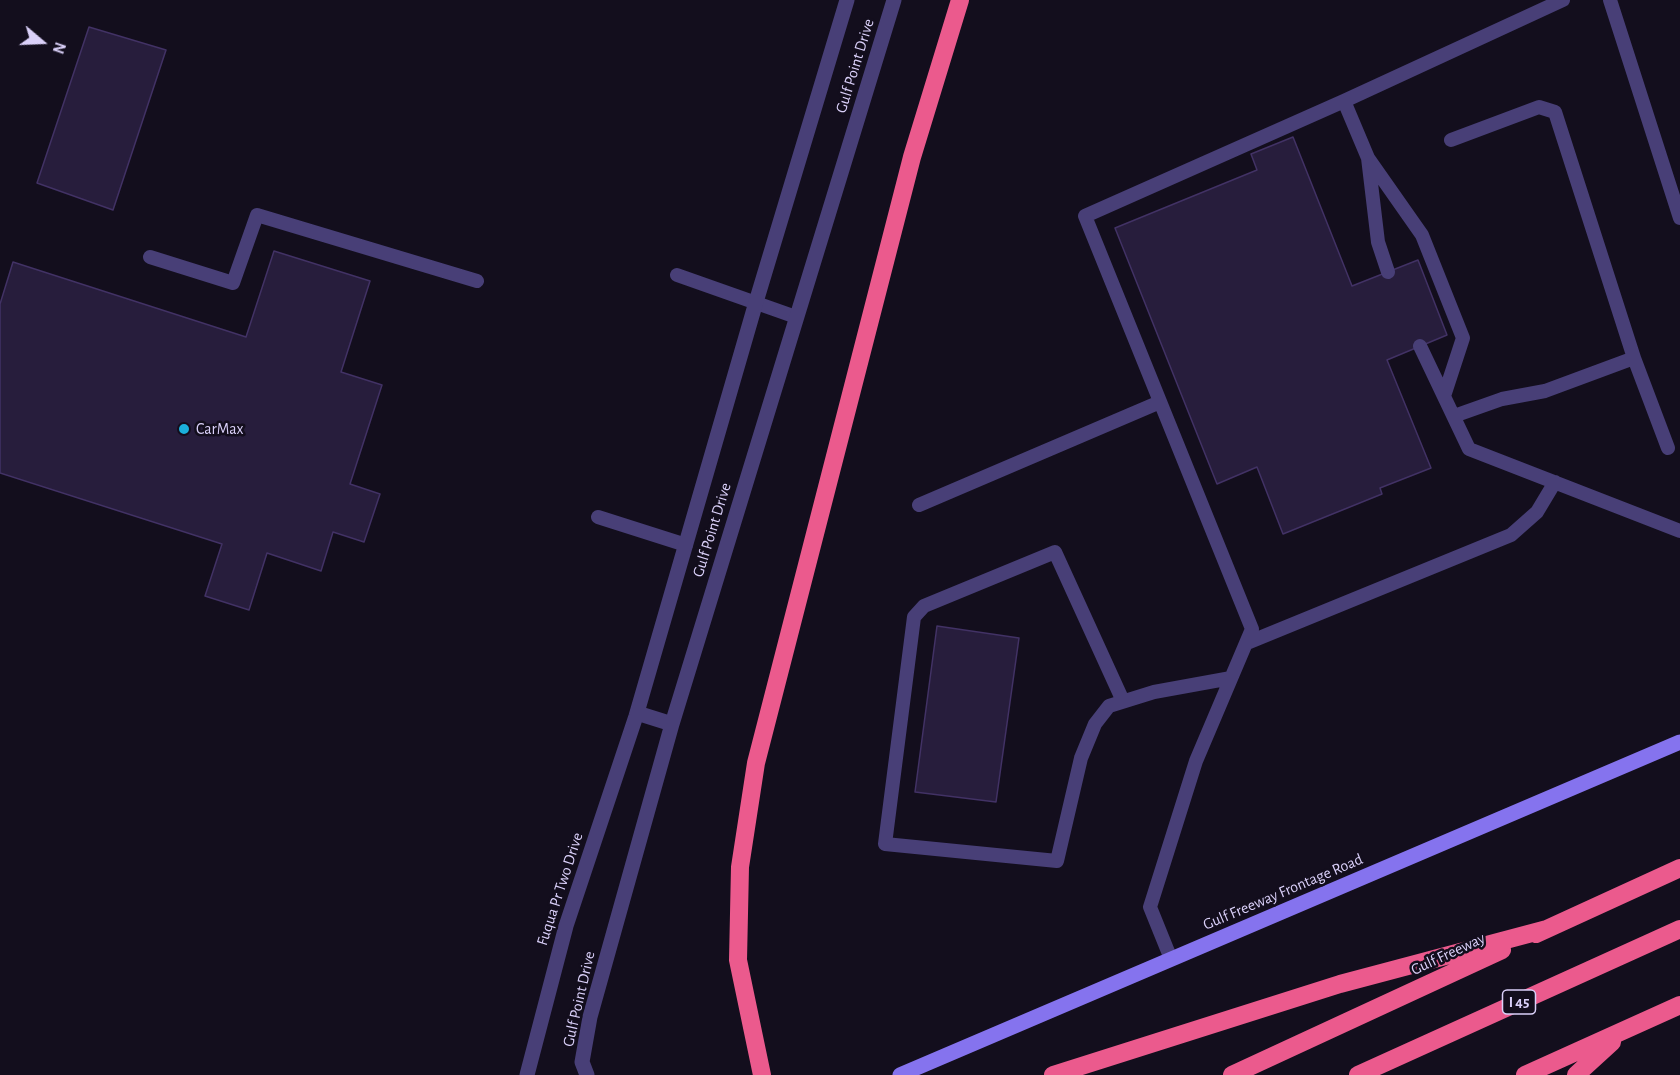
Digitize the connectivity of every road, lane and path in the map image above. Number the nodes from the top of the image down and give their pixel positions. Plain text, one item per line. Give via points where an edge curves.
1 (847, 0) edge
2 (894, 0) edge
3 (960, 0) edge
4 (1563, 0) edge
5 (1610, 0) edge
6 (1344, 101) junction
7 (1451, 140) dead end
8 (1368, 158) junction
9 (1675, 188) edge
10 (1680, 218) edge
11 (150, 257) dead end
12 (1388, 272) dead end
13 (677, 275) dead end
14 (477, 281) dead end
15 (756, 303) junction
16 (796, 317) junction
17 (1420, 346) dead end
18 (1634, 357) junction
19 (1444, 396) junction
20 (1160, 402) junction
21 (1454, 416) junction
22 (1668, 448) dead end
23 (1555, 482) junction
24 (919, 505) dead end
25 (598, 517) dead end
26 (1680, 531) edge
27 (686, 545) junction
28 (1246, 643) junction
29 (1231, 678) junction
30 (1123, 701) junction
31 (636, 715) junction
32 (672, 724) junction
33 (1680, 742) edge
34 (1680, 868) edge
35 (1546, 929) junction
36 (1680, 929) edge
37 (1171, 959) junction
38 (1680, 1005) edge
39 (1626, 1030) junction
40 (527, 1075) edge
41 (586, 1075) edge
42 (762, 1075) edge
43 (900, 1075) edge
44 (1053, 1075) edge
45 (1232, 1075) edge
46 (1358, 1075) edge
47 (1525, 1075) edge
48 (1576, 1075) edge

1 - 15 street, Gulf Point Drive
2 - 16 street, Gulf Point Drive
3 - 42 highway via 912,157 756,763 740,867 738,960
4 - 6 lane
5 - 9 lane
6 - 8 lane
6 - 20 lane via 1085,216
7 - 18 lane via 1539,107 1555,112
8 - 12 lane via 1378,242
8 - 19 lane via 1422,235 1463,338
9 - 10 lane
11 - 14 lane via 233,283 256,214
13 - 15 lane
15 - 16 lane
15 - 27 street, Gulf Point Drive
16 - 32 street, Gulf Point Drive
17 - 19 lane
18 - 21 lane via 1545,391 1502,399
18 - 22 lane
19 - 21 lane
20 - 24 lane
20 - 28 lane via 1252,629
21 - 23 lane via 1469,449
23 - 26 lane
23 - 28 lane via 1537,512 1511,535
25 - 27 lane
27 - 31 street, Gulf Point Drive
28 - 29 lane
29 - 30 lane
29 - 37 lane via 1196,761 1150,907
30 - 30 lane via 1109,706 1095,724 1081,758 1057,861 885,844 914,617 924,606 1055,552
31 - 32 street
31 - 40 street, Fuqua Pr Two Drive via 566,926
32 - 41 street, Gulf Point Drive via 590,1017 582,1062
33 - 37 main road, Gulf Freeway Frontage Road
34 - 35 highway, Gulf Freeway
35 - 44 highway via 1340,984
35 - 45 highway, Gulf Freeway
36 - 46 highway, I 45
37 - 43 main road, Gulf Freeway Frontage Road
38 - 39 highway
39 - 47 highway
39 - 48 highway

